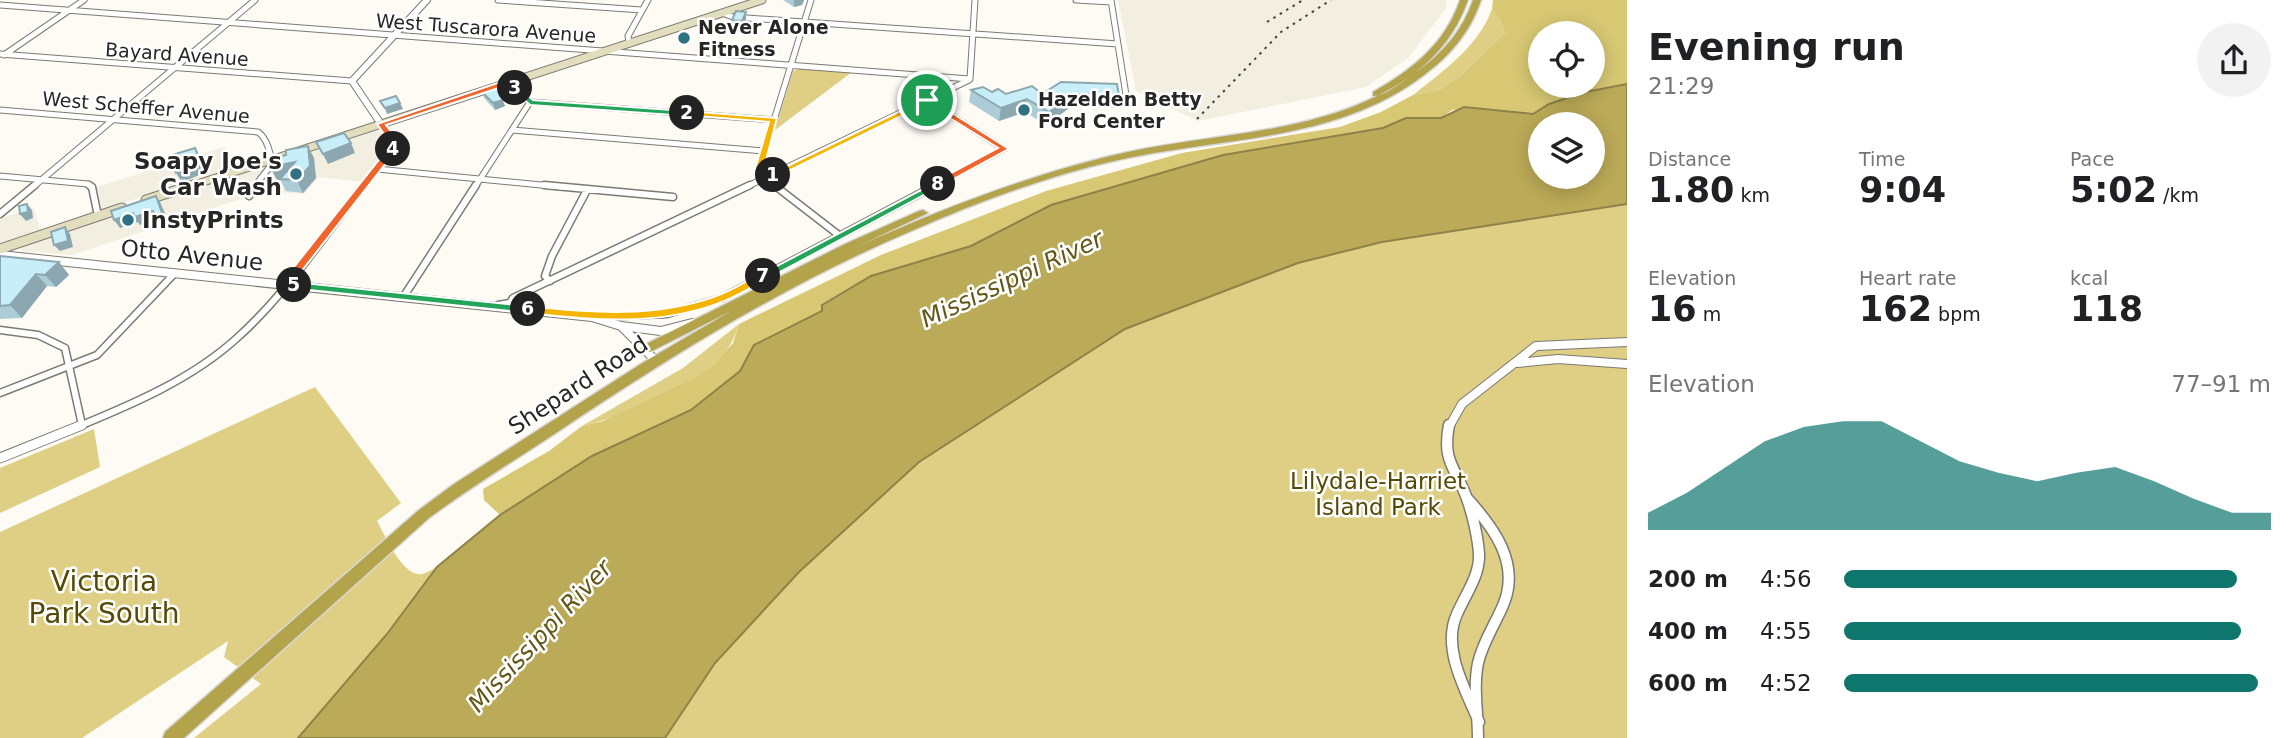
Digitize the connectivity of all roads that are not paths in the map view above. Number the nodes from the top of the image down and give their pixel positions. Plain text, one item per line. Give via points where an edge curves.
1 (84, 0) edge
2 (255, 0) edge
3 (427, 0) edge
4 (498, 0) edge
5 (648, 0) edge
6 (762, 0) edge
7 (811, 0) edge
8 (975, 0) edge
9 (1076, 0) edge
10 (1464, 0) edge
11 (1477, 0) edge
12 (1111, 1) edge
13 (0, 5) edge
14 (68, 10) junction
15 (642, 10) junction
16 (722, 13) junction
17 (804, 22) junction
18 (227, 23) junction
19 (974, 34) junction
20 (394, 36) junction
21 (629, 43) junction
22 (1118, 44) junction
23 (604, 51) junction
24 (1, 55) edge
25 (791, 67) junction
26 (173, 68) junction
27 (970, 79) junction
28 (352, 82) junction
29 (509, 82) junction
30 (1126, 95) dead end
31 (927, 100) junction
32 (530, 102) junction
33 (0, 110) edge
34 (112, 120) junction
35 (774, 120) junction
36 (381, 124) junction
37 (512, 130) junction
38 (764, 151) junction
39 (274, 158) junction
40 (377, 169) junction
41 (0, 176) edge
42 (764, 179) junction
43 (41, 180) junction
44 (480, 180) junction
45 (587, 190) junction
46 (248, 196) dead end
47 (673, 197) dead end
48 (0, 214) edge
49 (98, 216) junction
50 (840, 236) junction
51 (0, 248) edge
52 (0, 254) edge
53 (174, 274) junction
54 (550, 281) junction
55 (286, 284) junction
56 (404, 296) junction
57 (495, 306) junction
58 (592, 317) junction
59 (694, 323) junction
60 (621, 326) junction
61 (0, 330) edge
62 (1627, 342) edge
63 (646, 349) junction
64 (656, 361) junction
65 (1517, 363) junction
66 (1627, 365) edge
67 (71, 367) junction
68 (0, 393) edge
69 (82, 425) junction
70 (0, 458) edge
71 (1466, 496) junction
72 (1479, 722) junction
73 (171, 738) edge
74 (1478, 738) edge

1 - 14 street
2 - 18 street
3 - 20 street
4 - 15 street
5 - 15 street
6 - 16 main road
7 - 17 street
8 - 19 street
9 - 12 street
10 - 59 highway, Shepard Road via 1455,24 1436,49 1400,80 1365,99 1299,120 1127,147 992,187 877,233
11 - 64 highway, Shepard Road via 1466,27 1446,51 1409,84 1373,104 1295,127 1131,153 998,194 856,252
12 - 22 street
13 - 14 street, West Tuscarora Avenue
14 - 18 street, West Tuscarora Avenue
14 - 24 street
15 - 21 street via 627,38
16 - 17 street
16 - 21 main road
17 - 19 street
17 - 25 street
18 - 20 street, West Tuscarora Avenue
18 - 26 street
19 - 22 street
19 - 27 street
20 - 23 street, West Tuscarora Avenue
20 - 28 street
21 - 23 main road
22 - 30 street
23 - 25 street, West Tuscarora Avenue
23 - 29 main road
24 - 26 street, Bayard Avenue
25 - 27 street, West Tuscarora Avenue
25 - 35 street
26 - 28 street, Bayard Avenue
26 - 34 street
27 - 31 street
28 - 36 street
29 - 32 street
29 - 36 main road
31 - 42 street
31 - 50 street via 1004,149
32 - 35 street
32 - 37 street
33 - 34 street, West Scheffer Avenue
34 - 39 street, West Scheffer Avenue via 258,132
34 - 43 street
35 - 38 street
36 - 39 main road
36 - 40 street via 393,148
37 - 38 street
37 - 44 street
38 - 42 street via 758,172
39 - 46 street
39 - 49 main road
40 - 44 street
40 - 55 street
41 - 43 street
42 - 50 street
42 - 54 street
43 - 48 street
43 - 49 street via 90,185
44 - 45 street
44 - 56 street
45 - 47 street
45 - 54 street via 552,256 545,276
49 - 51 main road
50 - 58 street via 698,307 654,315
52 - 53 street, Otto Avenue
53 - 55 street, Otto Avenue
53 - 67 street via 103,349
54 - 57 street
55 - 56 street, Otto Avenue
55 - 69 street via 255,322 207,364 160,391
56 - 57 street, Otto Avenue
57 - 58 street, Otto Avenue
58 - 60 street, Otto Avenue
59 - 60 street via 653,332
59 - 63 highway, Shepard Road
60 - 63 street, Otto Avenue
61 - 67 street via 60,343
62 - 65 street via 1536,346
63 - 64 street, Otto Avenue
64 - 73 highway, Shepard Road via 459,488 404,530
65 - 66 street via 1558,359
65 - 71 street via 1462,404 1450,422 1446,442 1451,469
67 - 68 street
67 - 69 street
69 - 70 street
71 - 72 street via 1479,554 1476,575 1455,618 1452,641 1458,671
71 - 72 street via 1502,543 1509,566 1505,600 1478,664
72 - 74 street

